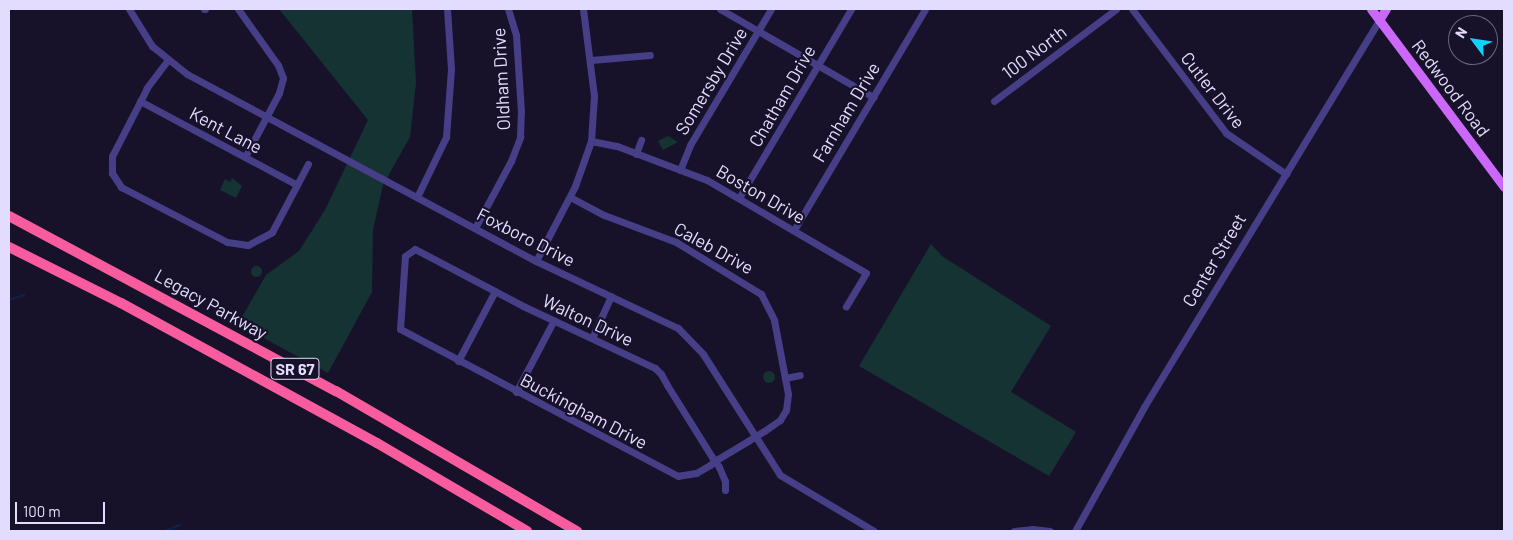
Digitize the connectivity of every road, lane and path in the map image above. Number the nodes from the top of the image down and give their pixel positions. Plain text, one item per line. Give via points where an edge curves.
1 (129, 9) edge
2 (238, 9) edge
3 (447, 9) edge
4 (508, 9) edge
5 (583, 9) edge
6 (720, 9) edge
7 (771, 9) edge
8 (850, 9) edge
9 (924, 9) edge
10 (1116, 9) edge
11 (1132, 9) edge
12 (1371, 9) edge
13 (1386, 9) edge
14 (1379, 20) junction
15 (758, 30) junction
16 (650, 55) dead end
17 (591, 60) junction
18 (167, 61) junction
19 (818, 65) junction
20 (873, 97) junction
21 (140, 101) junction
22 (994, 101) dead end
23 (267, 117) junction
24 (641, 140) dead end
25 (591, 141) junction
26 (636, 154) junction
27 (246, 157) junction
28 (308, 164) dead end
29 (680, 170) junction
30 (1286, 174) junction
31 (297, 185) junction
32 (1504, 187) edge
33 (417, 197) junction
34 (570, 197) junction
35 (739, 198) junction
36 (9, 216) edge
37 (476, 228) junction
38 (794, 230) junction
39 (9, 247) edge
40 (536, 261) junction
41 (495, 291) junction
42 (611, 296) junction
43 (846, 306) dead end
44 (554, 320) junction
45 (400, 329) joint
46 (592, 338) junction
47 (458, 361) junction
48 (800, 375) dead end
49 (785, 378) junction
50 (516, 392) junction
51 (755, 437) junction
52 (716, 461) junction
53 (725, 490) dead end
54 (527, 531) edge
55 (577, 531) edge
56 (874, 531) edge
57 (1014, 531) edge
58 (1050, 531) edge
59 (1075, 531) edge

1 - 18 street, Foxboro Drive via 144,36
2 - 23 street via 281,71 281,89
3 - 33 street via 451,69 447,130 439,154
4 - 37 street, Oldham Drive via 516,36 520,137
5 - 17 street
6 - 15 street
7 - 15 street, Somersby Drive
8 - 19 street, Chatham Drive
9 - 20 street, Farnham Drive
10 - 22 street, 100 North
11 - 30 street, Cutler Drive via 1226,133
12 - 14 main road, Redwood Road
13 - 14 main road, Center Street
14 - 30 street, Center Street
14 - 32 main road, Redwood Road
15 - 19 street
15 - 29 street, Somersby Drive via 690,145
16 - 17 street
17 - 25 street via 594,107
18 - 21 street
18 - 23 street, Foxboro Drive
19 - 20 street
19 - 35 street, Chatham Drive
20 - 38 street, Farnham Drive
21 - 27 street, Kent Lane
21 - 31 street via 111,160 113,177 125,189 227,242 244,246 272,232
23 - 27 street
23 - 33 street, Foxboro Drive
24 - 26 street
25 - 26 street, Boston Drive
25 - 34 street
26 - 29 street, Boston Drive
27 - 31 street, Kent Lane
28 - 31 street
29 - 35 street, Boston Drive via 708,180
30 - 59 street, Center Street via 1141,412
33 - 37 street, Foxboro Drive
34 - 40 street
34 - 49 street, Caleb Drive via 604,215 676,242 757,290 772,314
35 - 38 street, Boston Drive
36 - 55 highway, Legacy Parkway / SR 67 via 336,391
37 - 40 street, Foxboro Drive
38 - 43 street, Boston Drive via 866,272
39 - 54 highway, SR 67 via 121,303 377,443
40 - 42 street, Foxboro Drive
41 - 44 street, Walton Drive
41 - 45 street, Walton Drive via 419,251 410,250 405,263
41 - 47 street
42 - 46 street
42 - 51 street, Foxboro Drive via 688,336
44 - 46 street, Walton Drive
44 - 50 street
45 - 47 street, Buckingham Drive
46 - 52 street, Walton Drive via 655,368
47 - 50 street, Buckingham Drive
48 - 49 street
49 - 51 street, Caleb Drive via 788,401 785,414
50 - 52 street, Buckingham Drive via 674,475 692,475
51 - 52 street, Buckingham Drive
51 - 56 street, Foxboro Drive via 783,477
52 - 53 street, Walton Drive via 724,476
57 - 58 street

